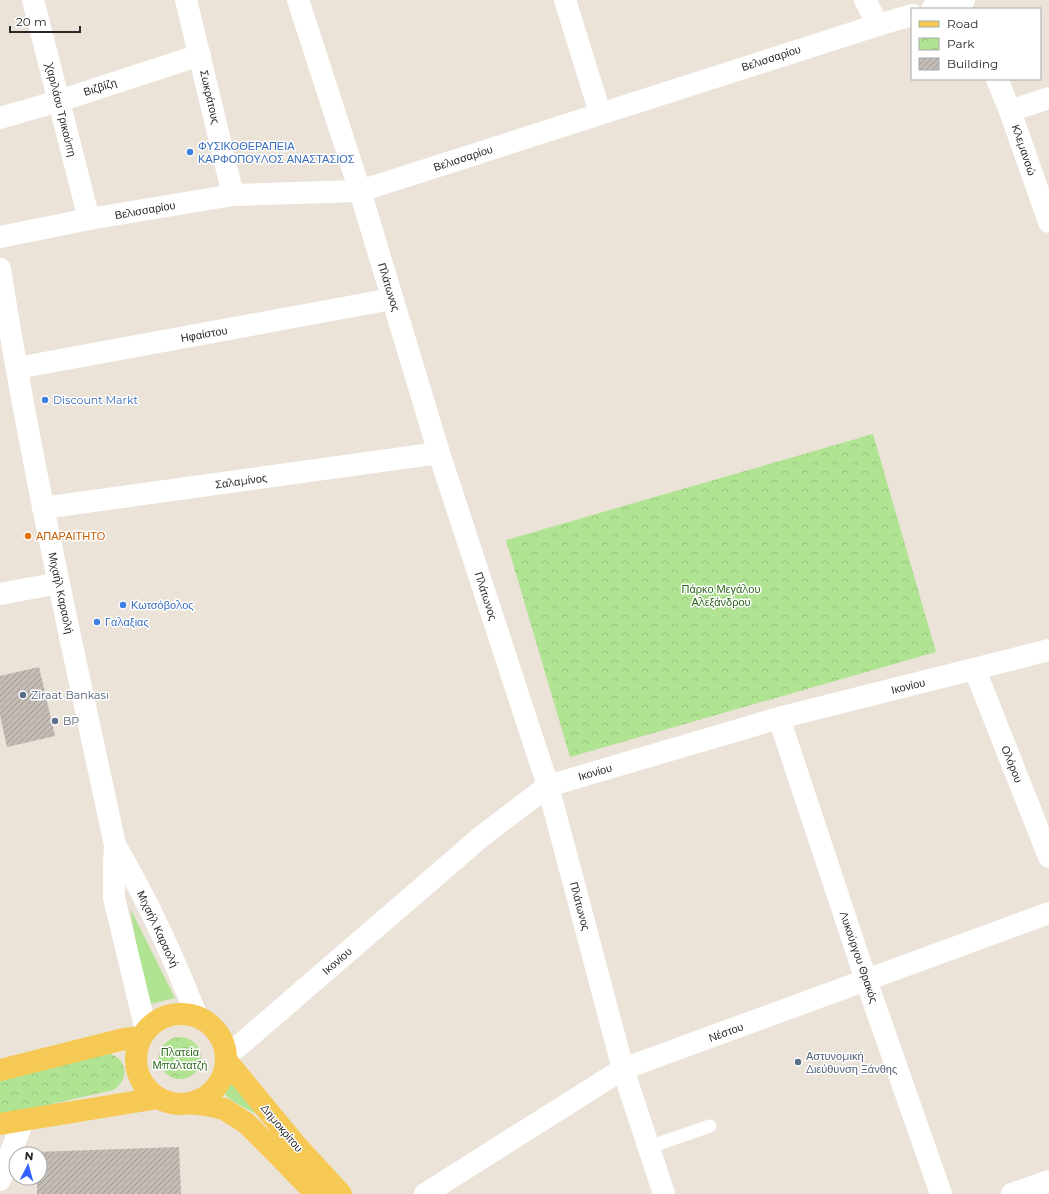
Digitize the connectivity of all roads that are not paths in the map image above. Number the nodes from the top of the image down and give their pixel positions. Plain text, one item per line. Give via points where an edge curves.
1 (33, 0) edge
2 (186, 0) edge
3 (298, 0) edge
4 (566, 0) edge
5 (865, 0) edge
6 (965, 0) edge
7 (936, 8) edge
8 (911, 15) edge
9 (878, 25) junction
10 (200, 55) junction
11 (997, 80) edge
12 (1049, 98) edge
13 (59, 101) junction
14 (1010, 111) junction
15 (600, 113) junction
16 (0, 118) edge
17 (360, 191) junction
18 (233, 195) junction
19 (89, 219) junction
20 (1049, 222) edge
21 (0, 237) edge
22 (0, 269) edge
23 (392, 299) junction
24 (4, 320) edge
25 (17, 368) junction
26 (439, 453) junction
27 (43, 508) junction
28 (58, 583) junction
29 (0, 594) edge
30 (1049, 650) edge
31 (975, 670) junction
32 (780, 718) junction
33 (548, 786) junction
34 (115, 845) junction
35 (1049, 857) edge
36 (1049, 913) edge
37 (866, 980) junction
38 (197, 1017) junction
39 (144, 1034) junction
40 (226, 1058) junction
41 (623, 1069) junction
42 (0, 1070) edge
43 (158, 1098) junction
44 (189, 1103) junction
45 (23, 1121) junction
46 (0, 1124) edge
47 (710, 1126) dead end
48 (649, 1148) junction
49 (0, 1180) edge
50 (1049, 1181) edge
51 (316, 1194) edge
52 (341, 1194) edge
53 (425, 1194) edge
54 (664, 1194) edge
55 (942, 1194) edge
56 (1012, 1194) edge

1 - 13 street, Χαριλάου Τρικούπη
2 - 10 street, Σωκράτους
3 - 17 street, Πλάτωνος
4 - 15 street
5 - 9 street
6 - 7 street
8 - 9 street, Βελισσαρίου
9 - 15 street, Βελισσαρίου
10 - 13 street, Βιζβίζη
10 - 18 street, Σωκράτους
11 - 14 street, Κλεμανσώ
12 - 14 street
13 - 16 street, Βιζβίζη
13 - 19 street, Χαριλάου Τρικούπη
14 - 20 street, Κλεμανσώ
15 - 17 street, Βελισσαρίου
17 - 18 street, Βελισσαρίου
17 - 23 street, Πλάτωνος
18 - 19 street, Βελισσαρίου
19 - 21 street, Βελισσαρίου
22 - 24 street, Μιχαήλ Καραολή
23 - 25 street, Ηφαίστου
23 - 26 street, Πλάτωνος
24 - 25 street, Μιχαήλ Καραολή
25 - 27 street, Μιχαήλ Καραολή
26 - 27 street, Σαλαμίνος
26 - 33 street, Πλάτωνος
27 - 28 street, Μιχαήλ Καραολή
28 - 29 street
28 - 34 street, Μιχαήλ Καραολή
30 - 31 street, Ικονίου
31 - 32 street, Ικονίου
31 - 35 street, Ολόρου
32 - 33 street, Ικονίου
32 - 37 street, Λυκούργου Θρακός
33 - 40 street, Ικονίου via 482,836
33 - 41 street, Πλάτωνος
34 - 38 street, Μιχαήλ Καραολή via 148,906
34 - 39 street, Μιχαήλ Καραολή via 114,898
36 - 37 street, Νέστου
37 - 41 street, Νέστου
37 - 55 street, Λυκούργου Θρακός
38 - 39 main road via 169,1015 156,1021
38 - 40 main road via 217,1032 223,1043
39 - 42 main road
39 - 43 main road via 136,1050 136,1064 147,1089
40 - 44 main road via 223,1075 215,1088 203,1098
40 - 52 main road, Δημοκρίτου via 295,1144
41 - 48 street, Πλάτωνος
41 - 53 street, Νέστου
43 - 44 main road via 173,1103
43 - 45 main road
44 - 51 main road, Δημοκρίτου via 224,1109 246,1123
45 - 46 main road
45 - 49 street
47 - 48 lane
48 - 54 street, Πλάτωνος
50 - 56 street

